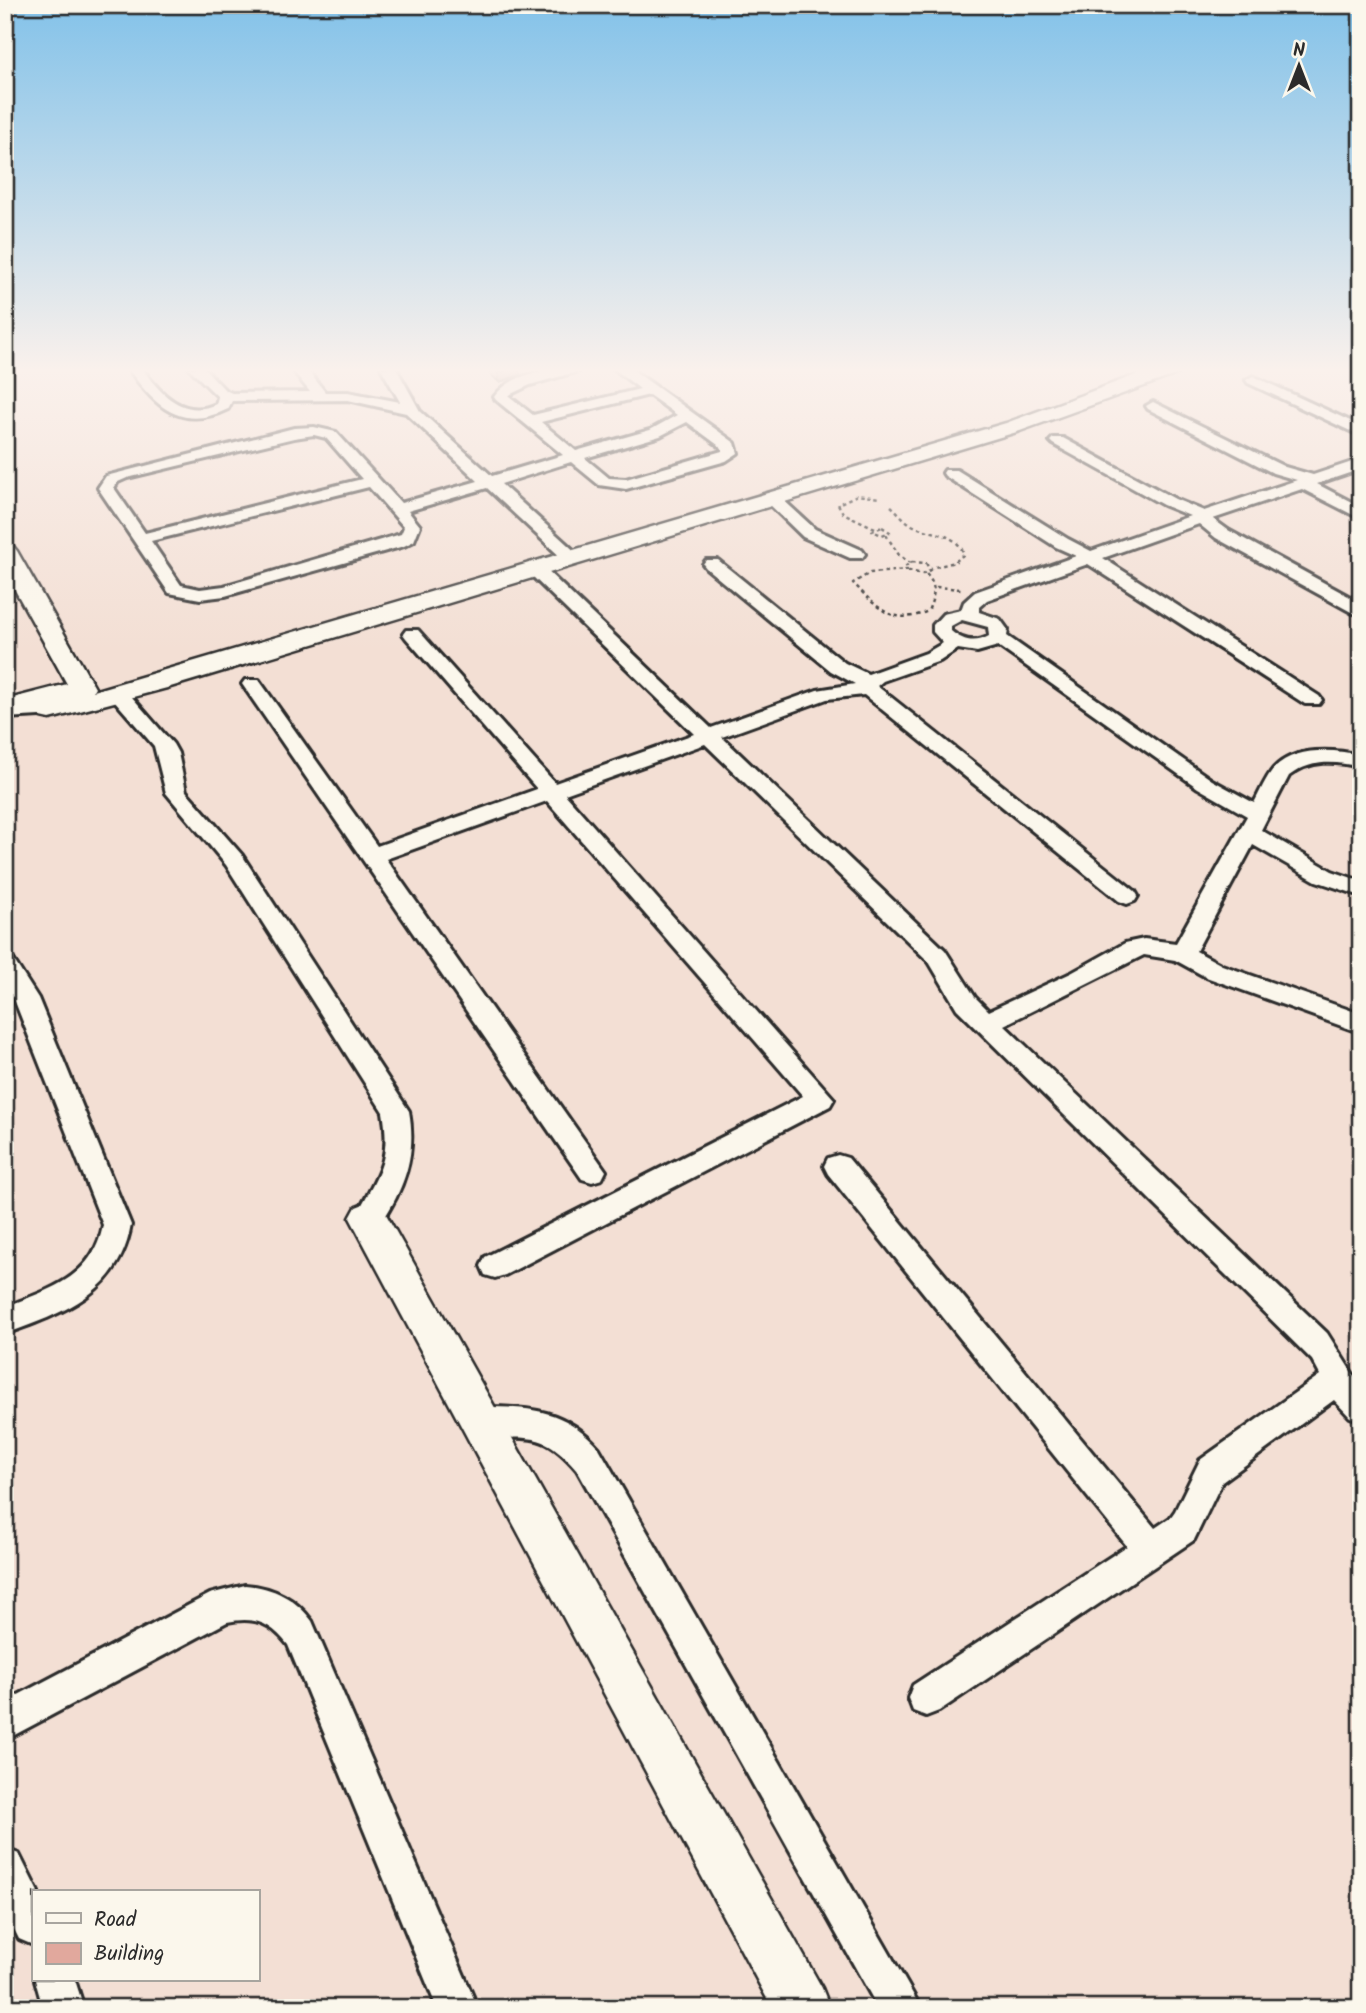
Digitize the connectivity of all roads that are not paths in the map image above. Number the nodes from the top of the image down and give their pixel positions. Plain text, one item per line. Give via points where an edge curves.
1 (174, 462) edge
2 (356, 462) edge
3 (467, 462) edge
4 (555, 462) edge
5 (579, 462) edge
6 (706, 462) edge
7 (897, 462) edge
8 (1096, 462) edge
9 (1263, 462) edge
10 (1361, 464) edge
11 (951, 473) dead end
12 (373, 481) junction
13 (488, 481) junction
14 (1308, 482) junction
15 (773, 499) junction
16 (398, 509) junction
17 (1361, 514) edge
18 (1202, 517) junction
19 (140, 539) junction
20 (5, 551) edge
21 (856, 554) dead end
22 (1088, 556) junction
23 (573, 559) junction
24 (712, 564) dead end
25 (536, 570) junction
26 (1359, 609) edge
27 (970, 615) junction
28 (412, 634) dead end
29 (998, 638) junction
30 (955, 643) junction
31 (252, 684) dead end
32 (866, 685) junction
33 (118, 693) junction
34 (1312, 700) dead end
35 (56, 704) junction
36 (5, 710) edge
37 (707, 735) junction
38 (1361, 761) edge
39 (549, 793) junction
40 (1254, 824) junction
41 (372, 856) junction
42 (1361, 889) edge
43 (1127, 896) dead end
44 (1179, 952) junction
45 (5, 965) edge
46 (986, 1023) junction
47 (1361, 1024) edge
48 (838, 1166) dead end
49 (593, 1171) dead end
50 (369, 1218) joint
51 (495, 1266) dead end
52 (5, 1321) edge
53 (1336, 1381) junction
54 (1361, 1407) edge
55 (483, 1422) junction
56 (1150, 1548) junction
57 (926, 1698) dead end
58 (5, 1722) edge
59 (5, 1868) edge
60 (32, 1923) edge
61 (56, 1982) edge
62 (64, 2008) edge
63 (458, 2008) edge
64 (802, 2008) edge
65 (901, 2008) edge

1 - 19 street via 128,473 106,488
2 - 12 street
3 - 13 street
4 - 13 street
5 - 6 street via 605,482 621,485
7 - 15 street
8 - 18 street
9 - 14 street
10 - 14 street
11 - 22 street
12 - 16 street
12 - 19 street
13 - 16 street
13 - 23 street
14 - 17 street
14 - 18 street
15 - 21 street via 810,533
15 - 23 street
16 - 19 street via 413,529 398,542 209,593 175,589
18 - 22 street
18 - 26 street via 1222,534
20 - 35 street via 82,688
22 - 27 street via 981,596 972,603
22 - 34 street
23 - 25 street
24 - 32 street
25 - 33 street
25 - 37 street
27 - 29 street via 994,623
27 - 30 street via 949,618 942,625 942,632
28 - 39 street
29 - 30 street via 984,645
29 - 40 street via 1205,784
30 - 32 street
31 - 41 street
32 - 37 street via 856,691 824,694
32 - 43 street
33 - 35 street
33 - 50 street via 163,744 176,793 234,860 396,1111 400,1137 397,1164 387,1191
35 - 36 street
37 - 39 street
37 - 46 street via 937,956 960,996
38 - 40 street via 1329,756 1296,762 1281,773
39 - 41 street
39 - 51 street via 821,1099
40 - 42 street via 1324,876
40 - 44 street via 1189,945
41 - 49 street
44 - 46 street via 1133,949
44 - 47 street via 1214,971
45 - 52 street via 26,998 117,1225 106,1262 87,1282
46 - 53 street via 1317,1342
48 - 56 street
50 - 55 street
53 - 54 street
53 - 56 street via 1211,1471 1182,1529
55 - 64 street
55 - 65 street via 525,1422 552,1428 578,1445 589,1460
56 - 57 street
58 - 63 street via 222,1606 253,1601 281,1611 300,1633
59 - 60 street
61 - 62 street

